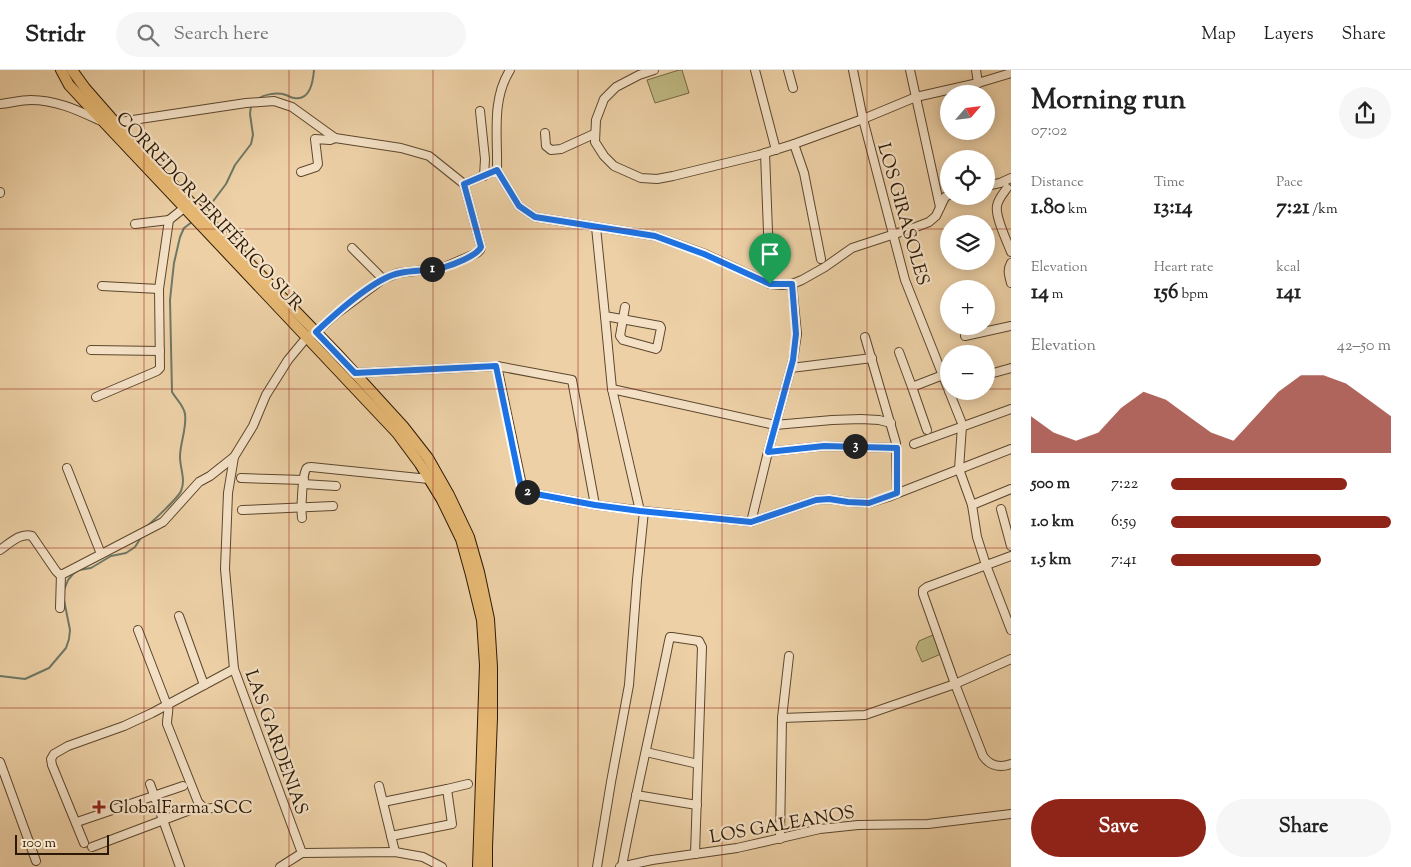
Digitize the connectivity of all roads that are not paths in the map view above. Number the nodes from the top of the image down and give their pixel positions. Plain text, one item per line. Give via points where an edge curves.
1 (61, 70) edge
2 (72, 70) edge
3 (510, 70) edge
4 (654, 70) edge
5 (755, 70) edge
6 (788, 70) edge
7 (853, 70) edge
8 (910, 70) edge
9 (976, 70) edge
10 (1011, 73) edge
11 (978, 83) junction
12 (793, 88) dead end
13 (916, 97) junction
14 (0, 104) edge
15 (480, 110) dead end
16 (863, 119) junction
17 (102, 121) junction
18 (116, 123) junction
19 (545, 133) dead end
20 (594, 134) junction
21 (335, 138) junction
22 (794, 144) junction
23 (776, 150) junction
24 (765, 153) junction
25 (497, 170) junction
26 (301, 172) dead end
27 (484, 176) junction
28 (1011, 178) edge
29 (464, 184) junction
30 (995, 184) edge
31 (1007, 188) dead end
32 (940, 207) joint
33 (184, 208) junction
34 (168, 220) junction
35 (135, 224) dead end
36 (596, 227) junction
37 (893, 234) junction
38 (352, 248) dead end
39 (1011, 252) edge
40 (821, 258) dead end
41 (1011, 263) edge
42 (383, 278) junction
43 (1011, 283) edge
44 (770, 284) junction
45 (792, 284) junction
46 (102, 286) dead end
47 (160, 289) junction
48 (625, 307) dead end
49 (605, 316) junction
50 (624, 319) junction
51 (1011, 326) edge
52 (311, 334) junction
53 (865, 336) dead end
54 (965, 336) dead end
55 (91, 350) dead end
56 (160, 351) junction
57 (899, 352) dead end
58 (872, 358) junction
59 (496, 366) junction
60 (791, 368) junction
61 (940, 368) edge
62 (1011, 368) edge
63 (995, 372) edge
64 (355, 373) junction
65 (940, 376) edge
66 (912, 387) junction
67 (612, 389) junction
68 (96, 397) dead end
69 (953, 400) edge
70 (1011, 409) edge
71 (891, 423) junction
72 (962, 424) junction
73 (775, 425) junction
74 (928, 430) dead end
75 (914, 444) dead end
76 (897, 448) junction
77 (1011, 449) edge
78 (768, 452) junction
79 (234, 457) junction
80 (67, 468) dead end
81 (959, 469) junction
82 (241, 478) dead end
83 (430, 479) junction
84 (304, 482) junction
85 (336, 486) dead end
86 (1011, 489) edge
87 (897, 493) junction
88 (595, 505) junction
89 (972, 505) junction
90 (301, 506) junction
91 (333, 506) dead end
92 (1001, 509) dead end
93 (242, 510) dead end
94 (642, 511) junction
95 (302, 518) dead end
96 (751, 522) junction
97 (1011, 546) edge
98 (0, 550) edge
99 (101, 554) junction
100 (1011, 556) edge
101 (986, 565) junction
102 (61, 574) junction
103 (60, 608) dead end
104 (179, 616) dead end
105 (138, 630) dead end
106 (1011, 630) edge
107 (790, 656) dead end
108 (1011, 659) edge
109 (234, 669) junction
110 (955, 684) junction
111 (204, 685) junction
112 (169, 704) junction
113 (782, 718) junction
114 (646, 752) junction
115 (698, 764) junction
116 (1009, 765) edge
117 (1, 767) edge
118 (150, 784) dead end
119 (468, 784) dead end
120 (183, 786) dead end
121 (379, 786) dead end
122 (447, 789) junction
123 (636, 794) junction
124 (154, 795) junction
125 (383, 802) junction
126 (696, 805) junction
127 (220, 807) dead end
128 (190, 810) dead end
129 (1011, 814) edge
130 (163, 820) junction
131 (80, 821) dead end
132 (391, 836) junction
133 (780, 838) junction
134 (84, 843) dead end
135 (92, 847) dead end
136 (395, 852) junction
137 (302, 853) junction
138 (695, 854) junction
139 (36, 861) dead end
140 (625, 866) edge
141 (180, 867) edge
142 (280, 867) edge
143 (442, 867) edge
144 (478, 867) edge
145 (487, 867) edge
146 (597, 867) edge

1 - 17 main road, CORREDOR PERIFÉRICO SUR via 69,85
2 - 18 main road, CORREDOR PERIFÉRICO SUR
3 - 25 street via 502,85 498,106
4 - 20 street via 616,87 604,99
5 - 23 street
6 - 12 street
7 - 16 street, LOS GIRASOLES
8 - 13 street
9 - 11 street
10 - 11 street
11 - 13 street
13 - 16 street
13 - 32 street
14 - 17 street via 31,100 52,102
15 - 27 street
16 - 22 street
16 - 37 street, LOS GIRASOLES
17 - 18 street
17 - 33 main road, CORREDOR PERIFÉRICO SUR
18 - 21 street via 246,103 274,102 292,107
18 - 52 main road, CORREDOR PERIFÉRICO SUR
19 - 20 street via 546,146 551,150 561,149
20 - 24 street via 595,142 614,166 641,178 673,176
21 - 26 street via 316,140 318,164
21 - 29 street via 401,148 429,156
22 - 23 street
22 - 40 street via 804,173
23 - 24 street
24 - 44 street
25 - 27 street
25 - 36 street via 519,206 535,217
27 - 29 street
28 - 30 street
29 - 42 street via 480,250 442,268
31 - 39 street via 996,207
32 - 37 street via 929,222
33 - 34 street
33 - 52 main road, CORREDOR PERIFÉRICO SUR
34 - 35 street
34 - 47 street
36 - 44 street via 655,236
36 - 49 street
37 - 45 street via 852,248
37 - 61 street, LOS GIRASOLES via 905,280
38 - 42 street
41 - 43 street via 1008,271
42 - 52 street, LAS GARDENIAS
44 - 45 street
45 - 60 street via 796,334
46 - 47 street
47 - 56 street
48 - 50 street
49 - 50 street
49 - 67 street
50 - 50 street via 620,336 623,340 657,348 660,326
51 - 54 street
52 - 64 main road, CORREDOR PERIFÉRICO SUR
52 - 79 street, LAS GARDENIAS via 288,360 266,395 253,426
52 - 83 main road, CORREDOR PERIFÉRICO SUR via 397,433
53 - 58 street
55 - 56 street
56 - 68 street via 161,364 157,371
57 - 66 street
58 - 60 street
58 - 71 street
59 - 64 street
59 - 88 street via 523,490
59 - 88 street via 572,380
60 - 73 street
62 - 63 street
64 - 145 main road, CORREDOR PERIFÉRICO SUR via 428,458 469,536 479,572 489,619 492,667
65 - 66 street
66 - 74 street
67 - 73 street
67 - 94 street
69 - 72 street, LOS GIRASOLES
70 - 72 street
71 - 73 street via 861,419
71 - 76 street
72 - 75 street
72 - 81 street
73 - 78 street
76 - 78 street via 824,446
76 - 87 street
77 - 81 street
78 - 96 street
79 - 99 street via 199,482 163,522
79 - 109 street, LAS GARDENIAS via 228,493 225,569
80 - 99 street
81 - 87 street
81 - 89 street
82 - 84 street
83 - 84 street via 308,467
83 - 144 main road, CORREDOR PERIFÉRICO SUR via 462,539 482,620 485,665
84 - 85 street
84 - 90 street
86 - 89 street
87 - 96 street via 869,503 816,500
88 - 94 street
89 - 101 street
90 - 91 street
90 - 93 street
90 - 95 street
92 - 97 street
94 - 96 street
94 - 146 street via 629,685
98 - 102 street via 22,535 32,536
99 - 102 street
100 - 101 street
101 - 106 street
101 - 110 street via 923,590
102 - 103 street
104 - 111 street
105 - 112 street
107 - 113 street
108 - 110 street
109 - 111 street
109 - 137 street, LAS GARDENIAS
110 - 113 street via 865,715
110 - 116 street via 987,762
111 - 112 street
112 - 127 street via 167,724 198,802 205,809
112 - 134 street via 54,754 52,765
113 - 133 street
114 - 115 street
114 - 115 street via 670,637 699,642 702,647
114 - 123 street
115 - 126 street
117 - 139 street
118 - 124 street
119 - 122 street
120 - 124 street
121 - 125 street
122 - 125 street
122 - 132 street via 452,824
123 - 126 street
123 - 140 street
124 - 130 street
124 - 131 street
125 - 132 street
126 - 138 street
128 - 130 street
129 - 133 street, LOS GALEANOS via 928,824 858,825
130 - 135 street
130 - 141 street
132 - 136 street
133 - 138 street, LOS GALEANOS
136 - 137 street
136 - 143 street via 423,857
137 - 142 street
138 - 140 street, LOS GALEANOS

